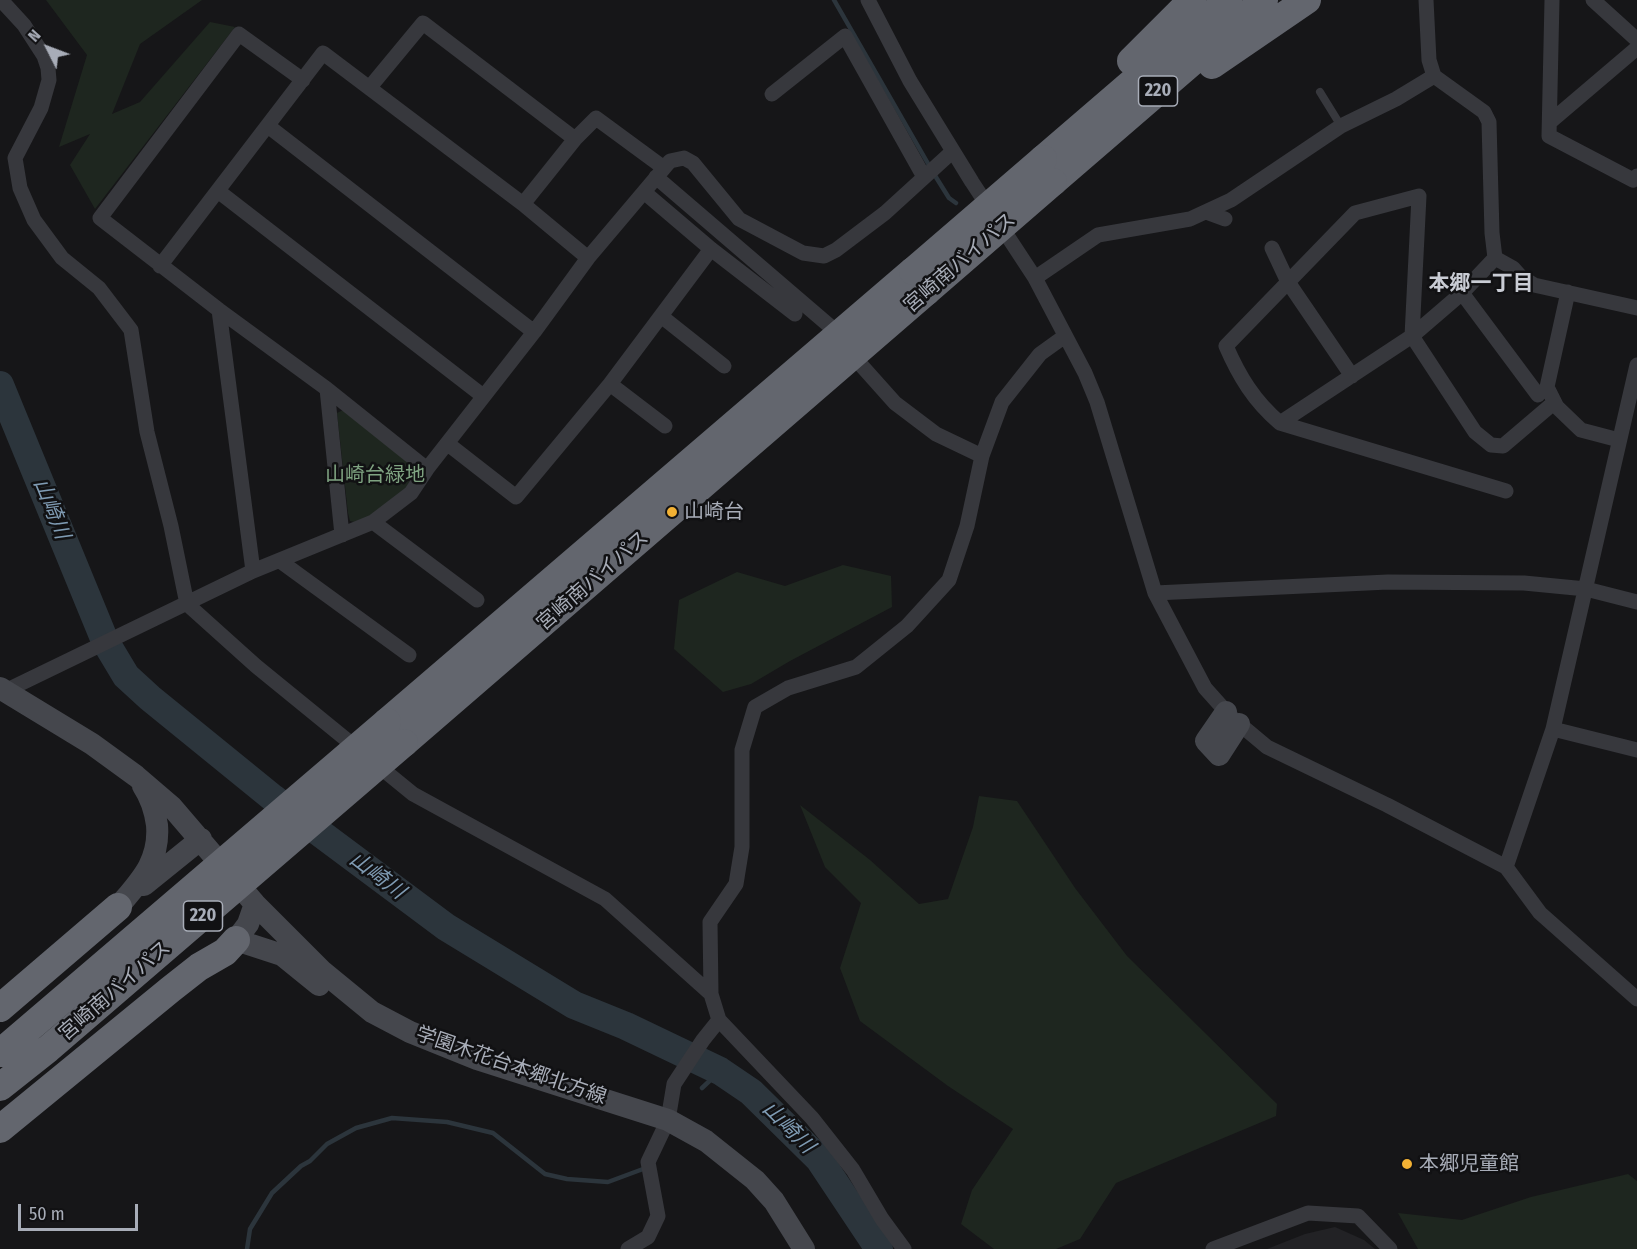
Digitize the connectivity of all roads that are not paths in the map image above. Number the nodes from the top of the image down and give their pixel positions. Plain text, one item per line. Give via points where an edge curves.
1 (1, 0) edge
2 (868, 0) edge
3 (1192, 0) edge
4 (1228, 0) edge
5 (1264, 0) edge
6 (1307, 0) edge
7 (1426, 0) edge
8 (1552, 0) edge
9 (1593, 0) edge
10 (1637, 40) edge
11 (1637, 48) edge
12 (1434, 75) junction
13 (303, 80) junction
14 (370, 87) junction
15 (1320, 92) dead end
16 (772, 94) dead end
17 (1550, 122) junction
18 (268, 126) junction
19 (1341, 126) junction
20 (1087, 136) junction
21 (575, 139) junction
22 (953, 151) junction
23 (660, 172) junction
24 (1637, 176) edge
25 (924, 177) junction
26 (218, 191) junction
27 (644, 192) junction
28 (523, 204) junction
29 (1206, 212) junction
30 (1225, 219) dead end
31 (1272, 248) dead end
32 (711, 249) junction
33 (588, 258) junction
34 (1495, 258) junction
35 (160, 266) junction
36 (1035, 278) junction
37 (1288, 282) junction
38 (1568, 292) junction
39 (1461, 293) junction
40 (1637, 308) edge
41 (219, 310) junction
42 (795, 314) dead end
43 (661, 316) junction
44 (534, 332) junction
45 (1065, 336) junction
46 (1412, 336) junction
47 (846, 345) junction
48 (1637, 365) edge
49 (724, 366) dead end
50 (1352, 376) junction
51 (610, 384) junction
52 (327, 389) junction
53 (1538, 395) dead end
54 (483, 396) junction
55 (1550, 406) dead end
56 (1280, 423) junction
57 (666, 426) dead end
58 (1619, 440) junction
59 (448, 444) junction
60 (982, 456) junction
61 (427, 469) junction
62 (1506, 491) dead end
63 (373, 522) junction
64 (342, 535) junction
65 (280, 561) junction
66 (253, 571) junction
67 (1586, 589) junction
68 (1155, 593) junction
69 (477, 600) dead end
70 (1637, 602) edge
71 (187, 604) junction
72 (409, 655) dead end
73 (2, 691) edge
74 (1553, 729) junction
75 (395, 733) junction
76 (1637, 750) edge
77 (136, 776) junction
78 (201, 839) junction
79 (1506, 867) junction
80 (255, 904) junction
81 (118, 907) junction
82 (236, 940) junction
83 (711, 994) junction
84 (1637, 999) edge
85 (0, 1008) edge
86 (372, 1012) junction
87 (719, 1020) junction
88 (0, 1053) edge
89 (0, 1087) edge
90 (668, 1120) junction
91 (0, 1129) edge
92 (628, 1249) edge
93 (804, 1249) edge
94 (904, 1249) edge
95 (1214, 1249) edge
96 (1390, 1249) edge

1 - 71 street via 24,25 45,56 48,68 49,80 41,108 15,158 20,189 34,220 62,258 99,288 131,330 147,432
2 - 22 street via 910,81
3 - 20 highway via 1134,57
4 - 20 highway, 宮崎南バイパス / 220
5 - 20 highway, 宮崎南バイパス / 220
6 - 20 highway via 1143,118
7 - 12 street via 1429,60
8 - 17 street
9 - 10 street
11 - 17 street
12 - 19 street
12 - 34 street via 1484,112 1489,122
13 - 14 street via 323,52
13 - 18 street
13 - 35 street via 239,34 99,218
14 - 21 street via 423,23
14 - 28 street
15 - 19 lane
16 - 25 street via 845,36
17 - 24 street via 1549,136 1632,180
18 - 26 street
18 - 44 street
19 - 29 street via 1231,200
20 - 47 highway, 宮崎南バイパス / 220, bridge
21 - 23 street via 597,118
21 - 28 street
22 - 25 street
22 - 36 street
23 - 25 street via 670,161 684,158 693,163 732,212 748,225 803,253 824,256 885,213
23 - 27 street
23 - 47 street
26 - 35 street
26 - 54 street
27 - 32 street
27 - 33 street
28 - 33 street
29 - 30 street
29 - 36 street via 1190,219 1098,235
31 - 37 street
32 - 42 street
32 - 43 street
33 - 44 street
34 - 38 street via 1534,285
34 - 39 street
35 - 41 street
36 - 45 street
37 - 46 street via 1355,213 1419,196
37 - 50 street
37 - 56 street via 1226,346 1240,379
38 - 40 street
38 - 58 street via 1547,387 1557,407 1581,430
39 - 46 street
39 - 53 street
41 - 52 street
41 - 66 street
43 - 49 street
43 - 51 street
44 - 54 street
45 - 60 street via 1040,354 1002,402
45 - 68 street via 1097,402
46 - 50 street
46 - 55 street via 1475,432 1491,445 1503,446
47 - 60 street via 895,404 936,434
47 - 75 highway, 宮崎南バイパス / 220
48 - 58 street
50 - 56 street
51 - 57 street
51 - 59 street via 516,497
52 - 61 street
52 - 64 street
54 - 59 street
56 - 62 street
58 - 67 street
59 - 61 street
60 - 83 street via 967,526 949,580 907,626 856,667 788,688 755,707 742,750 742,847 736,884 710,922
61 - 63 street via 411,493
63 - 64 street
63 - 69 street
64 - 65 street
65 - 66 street
65 - 72 street
66 - 71 street
67 - 68 street via 1524,583 1388,582
67 - 70 street
67 - 74 street
68 - 79 street via 1205,688 1232,718 1267,747
71 - 73 street
71 - 83 street via 256,666 413,794 605,899
73 - 77 main road, 学園木花台本郷北方線 via 92,744
74 - 76 street
74 - 79 street
75 - 88 highway, 宮崎南バイパス / 220, bridge
75 - 89 highway, 宮崎南バイパス / 220, bridge
77 - 78 main road, 学園木花台本郷北方線
77 - 81 main road via 151,798 158,840 143,878
78 - 80 main road, 学園木花台本郷北方線
78 - 81 main road
79 - 84 street via 1540,913
80 - 82 main road via 248,924
80 - 86 main road, 学園木花台本郷北方線 via 322,971
81 - 85 highway
82 - 86 main road via 282,955 348,1007
82 - 91 highway
83 - 87 street
86 - 90 main road, 学園木花台本郷北方線 via 477,1059
87 - 90 street via 676,1079
87 - 94 street via 812,1118 853,1170
90 - 92 street via 648,1162 658,1216 648,1237
90 - 93 main road, 学園木花台本郷北方線 via 706,1141 755,1180 774,1201
95 - 96 street via 1308,1213 1358,1216

